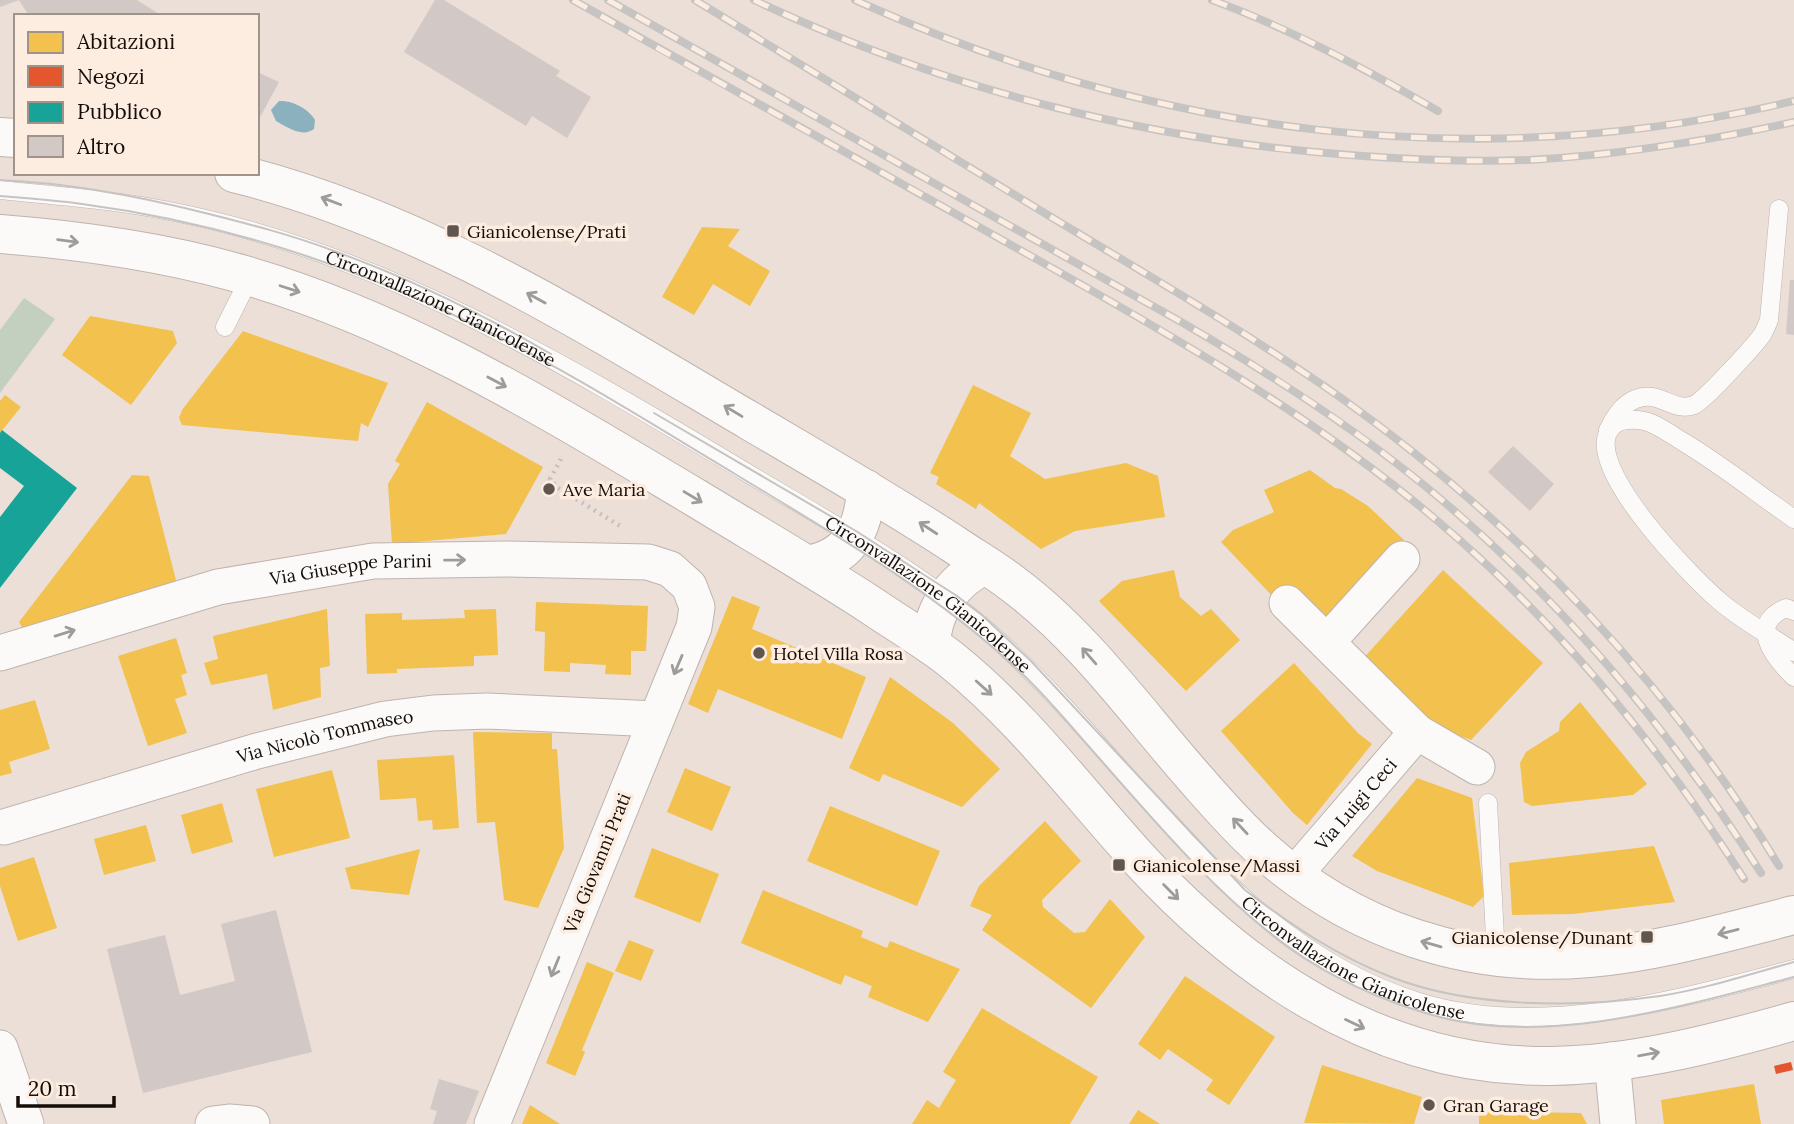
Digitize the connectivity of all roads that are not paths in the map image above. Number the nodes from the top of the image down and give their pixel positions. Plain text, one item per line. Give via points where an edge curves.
1 (241, 175) edge
2 (0, 190) edge
3 (1779, 209) dead end
4 (0, 234) edge
5 (250, 276) junction
6 (225, 327) dead end
7 (1606, 434) junction
8 (866, 489) junction
9 (1794, 519) edge
10 (853, 537) junction
11 (1402, 559) dead end
12 (807, 565) junction
13 (985, 565) junction
14 (946, 598) junction
15 (696, 601) joint
16 (1287, 603) dead end
17 (1794, 611) edge
18 (1766, 633) junction
19 (1326, 642) junction
20 (931, 645) junction
21 (1794, 652) edge
22 (0, 653) edge
23 (1794, 677) edge
24 (655, 719) junction
25 (1417, 732) junction
26 (1477, 767) dead end
27 (1488, 803) dead end
28 (4, 827) dead end
29 (1294, 875) junction
30 (1794, 915) edge
31 (1496, 957) junction
32 (1794, 969) edge
33 (1794, 1021) edge
34 (0, 1048) edge
35 (1612, 1060) junction
36 (26, 1124) edge
37 (213, 1124) edge
38 (251, 1124) edge
39 (492, 1124) edge
40 (1618, 1124) edge

8 -> 1 main road, Circonvallazione Gianicolense via 556,308 449,252 319,196
2 - 10 lane, Circonvallazione Gianicolense via 173,211 273,237 370,273 468,315 562,365
3 - 7 lane via 1769,320 1762,336 1694,405 1673,406 1651,397 1632,400 1616,412
4 -> 5 main road, Circonvallazione Gianicolense via 153,254
5 - 6 lane
5 -> 12 main road, Circonvallazione Gianicolense via 343,309 473,370
7 - 9 lane via 1615,423 1631,419 1652,424
7 - 18 lane via 1605,449 1616,474 1650,529 1724,605
8 - 10 main road via 863,515
13 -> 8 main road, Circonvallazione Gianicolense
10 - 12 main road via 832,559
10 - 14 lane, Circonvallazione Gianicolense
11 - 19 street
12 - 20 main road, Circonvallazione Gianicolense
13 - 14 main road via 963,579
29 -> 13 main road, Circonvallazione Gianicolense via 1240,826 1061,626
14 - 20 main road via 934,620
14 - 32 lane, Circonvallazione Gianicolense via 1043,684 1221,878 1296,941 1365,981 1443,1007 1529,1016 1602,1012 1672,1001
22 -> 15 street, Via Giuseppe Parini via 218,587 373,561 637,560 670,569 684,579
15 -> 24 street, Via Giovanni Prati via 694,627
16 - 19 street
17 - 18 lane via 1775,612
18 - 21 lane
18 - 23 lane via 1768,646
19 - 25 street
20 -> 35 main road, Circonvallazione Gianicolense via 1007,710 1182,903 1290,989 1377,1034 1451,1055 1537,1066
24 - 28 street, Via Nicolò Tommaseo via 487,711 385,719 257,751
24 -> 39 street, Via Giovanni Prati
25 - 26 street
25 - 29 street, Via Luigi Ceci
27 - 31 lane
31 -> 29 main road, Circonvallazione Gianicolense via 1393,932 1346,909
30 -> 31 main road, Circonvallazione Gianicolense via 1609,956 1564,960
35 -> 33 main road, Circonvallazione Gianicolense
34 - 36 street
35 - 40 street
37 - 38 street

